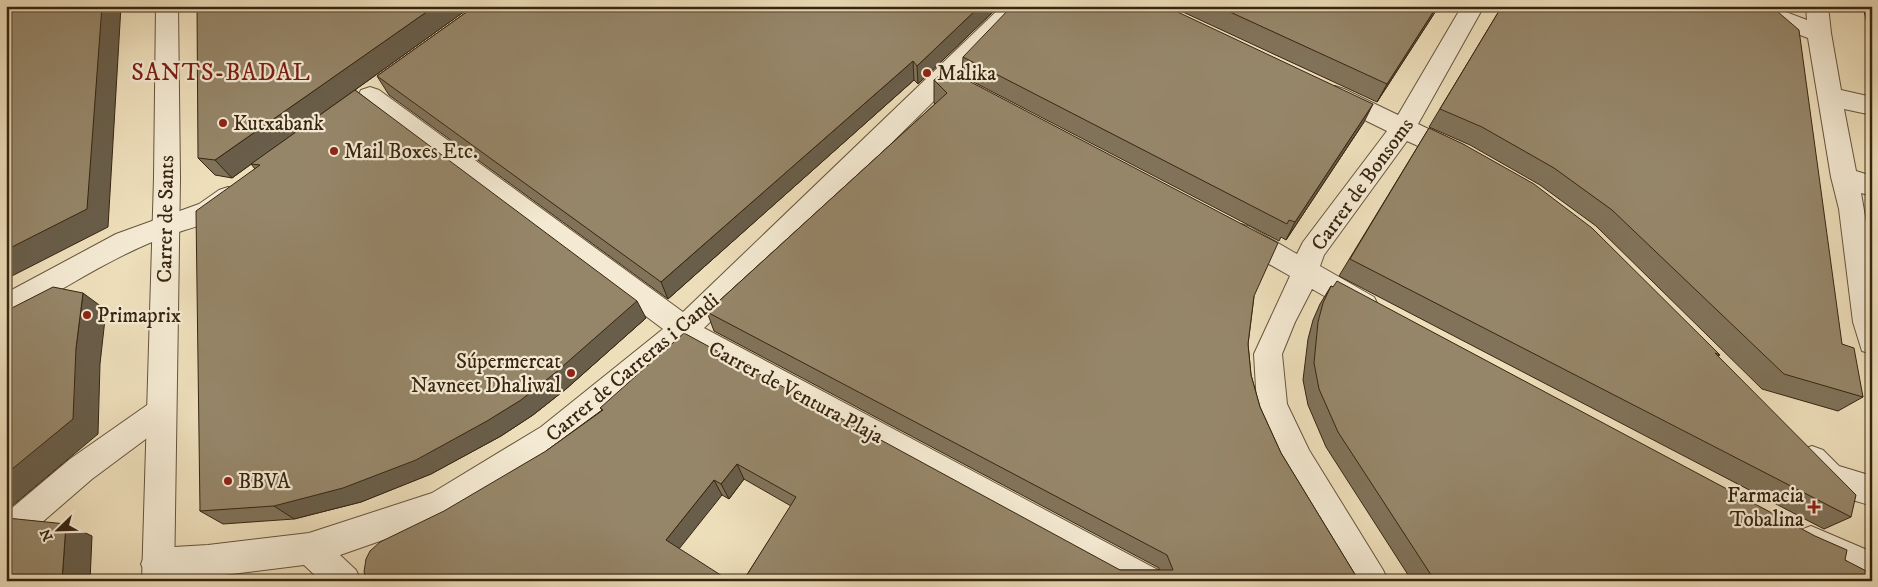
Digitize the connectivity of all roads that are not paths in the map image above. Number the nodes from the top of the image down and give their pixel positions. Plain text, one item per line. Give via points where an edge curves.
1 (167, 6) edge
2 (1016, 6) edge
3 (1473, 6) edge
4 (1746, 6) edge
5 (1817, 6) edge
6 (1819, 33) junction
7 (392, 79) edge
8 (1311, 84) edge
9 (1831, 97) junction
10 (1872, 106) edge
11 (1404, 128) junction
12 (1476, 163) edge
13 (1844, 177) junction
14 (248, 184) edge
15 (1872, 186) edge
16 (1216, 222) edge
17 (165, 226) junction
18 (1305, 270) junction
19 (6, 306) edge
20 (1388, 318) edge
21 (685, 328) junction
22 (1872, 342) edge
23 (160, 412) junction
24 (1795, 444) edge
25 (1872, 490) edge
26 (1791, 531) edge
27 (6, 533) edge
28 (309, 549) junction
29 (1872, 568) edge
30 (158, 573) edge
31 (345, 581) edge
32 (1147, 581) edge
33 (1372, 581) edge

1 - 17 street, Carrer de Sants
2 - 21 street, Carrer de Carreras i Candi via 954,84
3 - 11 street, Carrer de Bonsoms
4 - 6 street
5 - 6 street
6 - 9 street
7 - 21 street, Carrer de Ventura Plaja via 360,103
8 - 11 street
9 - 10 street
9 - 13 street
11 - 12 street
11 - 18 street, Carrer de Bonsoms via 1312,250
13 - 15 street
13 - 22 street via 1852,209
14 - 17 street via 208,212
16 - 18 street
17 - 19 street via 125,242
17 - 23 street, Carrer de Sants
18 - 20 street
18 - 33 street, Carrer de Bonsoms via 1268,354 1272,404 1298,460
21 - 28 street, Carrer de Carreras i Candi via 552,437 442,504
21 - 32 street, Carrer de Ventura Plaja via 699,340
23 - 27 street via 81,469
23 - 30 street, Carrer de Sants
24 - 25 street via 1829,477
26 - 29 street
28 - 30 street, Carrer de Carreras i Candi via 208,561
28 - 31 street

